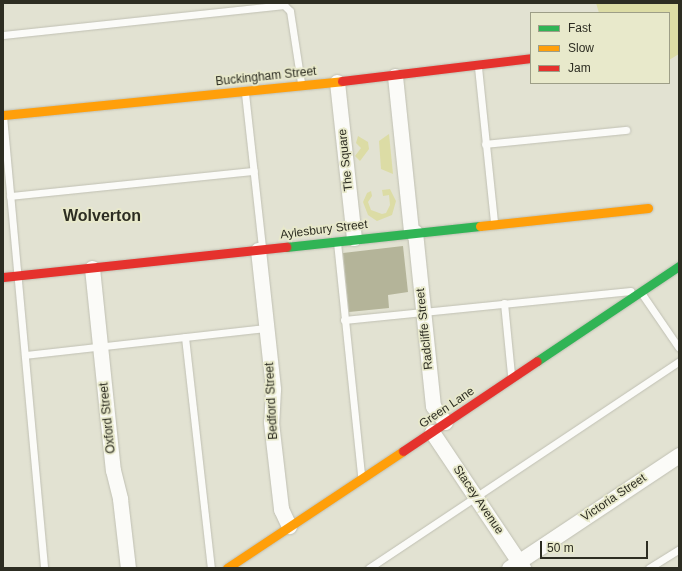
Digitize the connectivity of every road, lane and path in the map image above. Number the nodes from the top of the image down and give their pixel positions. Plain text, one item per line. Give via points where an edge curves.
1 (3, 35) edge
2 (530, 58) edge
3 (478, 65) junction
4 (395, 76) junction
5 (337, 82) junction
6 (302, 85) junction
7 (245, 91) junction
8 (3, 112) edge
9 (3, 115) edge
10 (626, 130) dead end
11 (485, 144) junction
12 (254, 171) junction
13 (10, 196) junction
14 (648, 208) dead end
15 (494, 223) junction
16 (413, 232) junction
17 (354, 238) junction
18 (337, 240) junction
19 (260, 249) junction
20 (679, 266) edge
21 (92, 268) junction
22 (18, 276) junction
23 (3, 277) edge
24 (640, 291) junction
25 (504, 303) junction
26 (423, 311) junction
27 (344, 320) junction
28 (266, 328) junction
29 (185, 337) junction
30 (101, 346) junction
31 (679, 348) edge
32 (25, 355) junction
33 (679, 361) edge
34 (512, 378) junction
35 (446, 422) junction
36 (432, 432) junction
37 (679, 455) edge
38 (361, 479) junction
39 (476, 496) junction
40 (288, 526) junction
41 (679, 548) edge
42 (517, 566) edge
43 (44, 568) edge
44 (128, 568) edge
45 (211, 568) edge
46 (227, 568) edge
47 (369, 568) edge
48 (650, 568) edge

1 - 6 lane via 284,5 290,12
2 - 3 street, Buckingham Street
3 - 4 street, Buckingham Street
3 - 11 lane
4 - 5 street, Buckingham Street
4 - 16 street, Radcliffe Street
5 - 6 street, Buckingham Street
5 - 17 street, The Square
6 - 7 street, Buckingham Street
7 - 9 street, Buckingham Street
7 - 12 lane
8 - 9 lane
9 - 13 lane
10 - 11 lane
11 - 15 lane
12 - 13 lane
12 - 19 lane
13 - 22 lane
14 - 15 street, Aylesbury Street
15 - 16 street, Aylesbury Street
16 - 17 street, Aylesbury Street
16 - 26 street, Radcliffe Street
17 - 18 street, Aylesbury Street
18 - 19 street, Aylesbury Street
18 - 27 lane
19 - 21 street, Aylesbury Street
19 - 28 street, Bedford Street
20 - 24 street, Green Lane
21 - 22 street, Aylesbury Street
21 - 30 street, Oxford Street
22 - 23 street, Aylesbury Street
22 - 32 lane
24 - 25 lane
24 - 31 lane
24 - 34 street, Green Lane
25 - 26 lane
25 - 34 lane
26 - 27 lane
26 - 35 street, Radcliffe Street via 433,406
27 - 38 lane
28 - 29 lane
28 - 40 street, Bedford Street via 273,389 272,422 280,509
29 - 30 lane
29 - 45 lane
30 - 32 lane
30 - 44 street, Oxford Street via 113,470 120,499
32 - 43 lane
33 - 39 lane
34 - 35 street, Green Lane
35 - 36 street, Green Lane
36 - 38 street, Green Lane
36 - 39 street, Stacey Avenue
37 - 42 street, Victoria Street
38 - 40 street, Green Lane
39 - 42 street, Stacey Avenue
39 - 47 lane
40 - 46 street, Green Lane
41 - 48 lane

